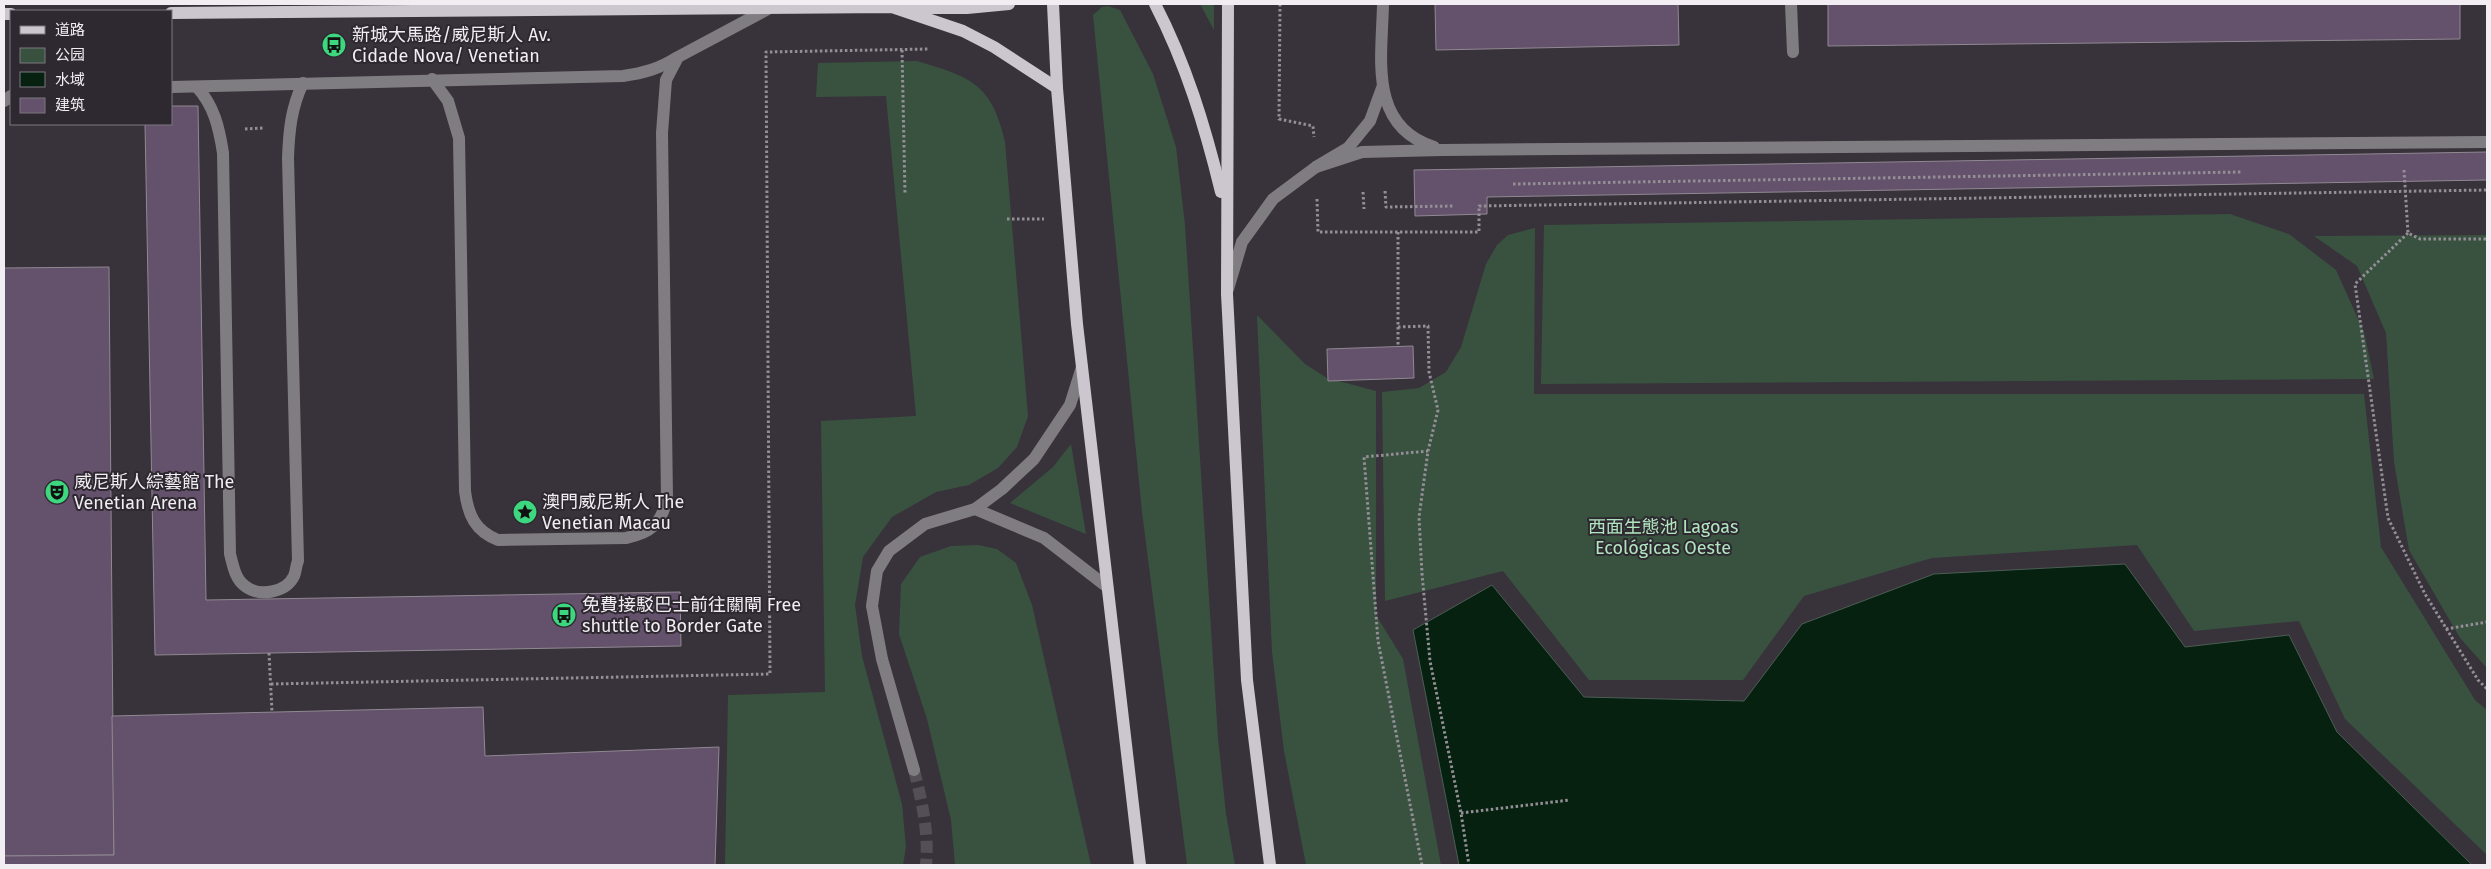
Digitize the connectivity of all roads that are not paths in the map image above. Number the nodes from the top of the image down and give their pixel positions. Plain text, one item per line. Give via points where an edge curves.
1 (1009, 4) edge
2 (1054, 4) edge
3 (1155, 4) edge
4 (1228, 4) edge
5 (1383, 4) edge
6 (1791, 4) edge
7 (892, 8) junction
8 (768, 9) junction
9 (172, 13) edge
10 (1792, 52) dead end
11 (678, 57) junction
12 (432, 79) junction
13 (304, 83) junction
14 (172, 87) edge
15 (196, 87) junction
16 (1057, 88) junction
17 (1382, 88) junction
18 (2487, 142) edge
19 (1442, 150) junction
20 (1316, 167) junction
21 (1226, 212) junction
22 (1227, 294) junction
23 (1083, 365) junction
24 (975, 509) junction
25 (1106, 586) junction
26 (914, 770) tunnel mouth
27 (1140, 865) edge
28 (1270, 865) edge

1 - 7 main road via 967,8
2 - 16 main road
3 - 21 main road via 1189,79 1208,137
4 - 21 main road
5 - 17 street
6 - 10 street
7 - 8 main road
7 - 16 main road via 963,31 994,46
8 - 9 main road
8 - 11 street
11 - 12 street via 656,69 623,76
11 - 12 street via 666,80 662,104 667,499 664,513 656,525 642,535 626,538 498,540 475,525 468,509 465,491 459,138 448,101
12 - 13 street
13 - 15 street
13 - 15 street via 294,101 289,127 298,549 294,576 286,586 272,592 259,592 244,586 236,574 230,554 223,153 209,100
14 - 15 street
16 - 23 main road
17 - 19 street via 1389,110 1402,130 1421,143
17 - 20 street via 1370,121 1348,148
18 - 19 street
19 - 20 street via 1362,152
20 - 22 street via 1272,199 1242,242
21 - 22 main road
22 - 28 main road via 1247,680
23 - 24 street via 1070,405 1034,459
23 - 25 main road
24 - 25 street via 1044,538
24 - 26 street via 925,524 889,551 876,571 872,606 882,659
25 - 27 main road

